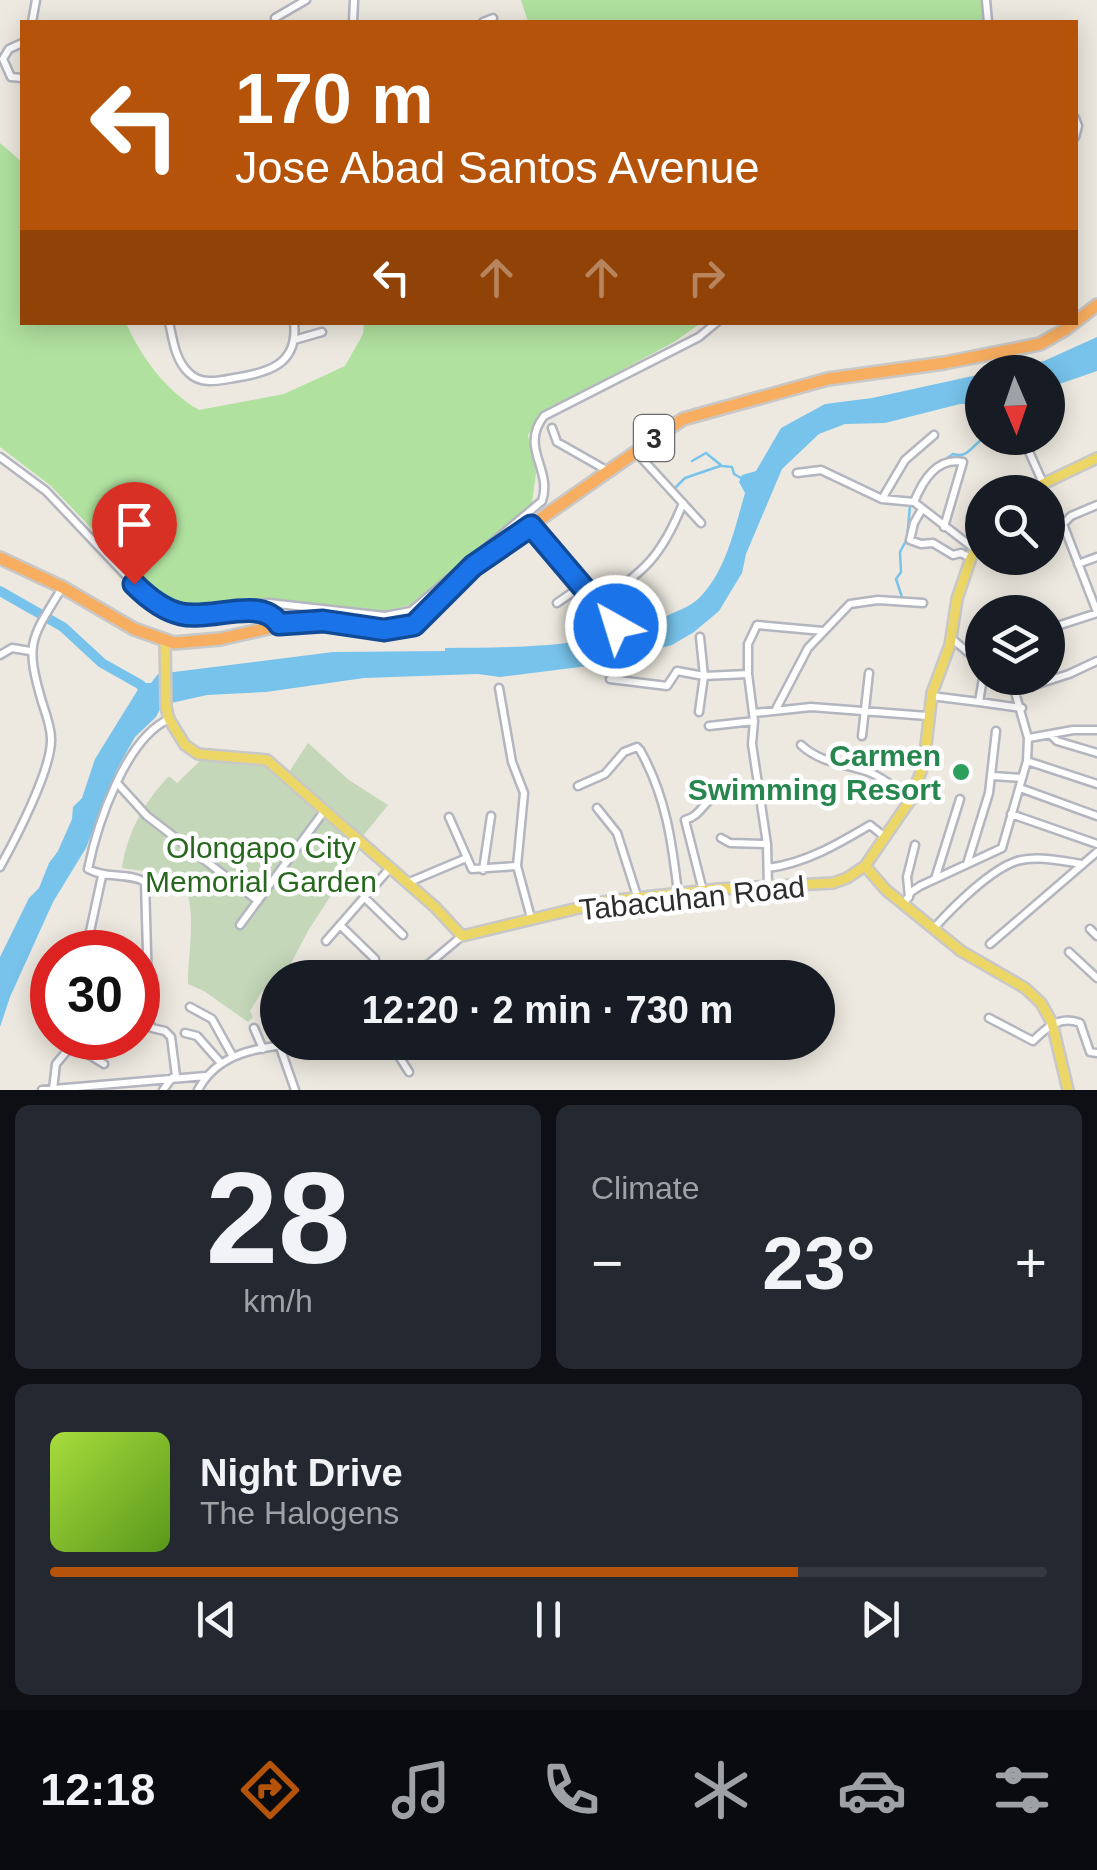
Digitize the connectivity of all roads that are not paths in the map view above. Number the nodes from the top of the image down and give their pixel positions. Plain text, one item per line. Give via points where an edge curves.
1 (306, 0) edge
2 (275, 18) dead end
3 (493, 18) dead end
4 (488, 20) edge
5 (20, 44) edge
6 (20, 78) edge
7 (169, 325) edge
8 (294, 325) edge
9 (714, 325) edge
10 (1072, 325) edge
11 (322, 332) dead end
12 (294, 340) junction
13 (552, 428) dead end
14 (934, 435) dead end
15 (635, 452) junction
16 (0, 457) edge
17 (1097, 458) edge
18 (609, 471) junction
19 (797, 472) dead end
20 (1060, 475) edge
21 (882, 498) junction
22 (914, 502) junction
23 (683, 503) junction
24 (1097, 505) edge
25 (922, 509) junction
26 (701, 523) dead end
27 (531, 526) junction
28 (944, 527) junction
29 (965, 547) edge
30 (965, 554) edge
31 (1097, 557) edge
32 (0, 558) edge
33 (1078, 564) junction
34 (966, 575) edge
35 (583, 585) junction
36 (62, 587) junction
37 (557, 602) dead end
38 (924, 602) dead end
39 (598, 603) junction
40 (241, 612) junction
41 (1097, 613) edge
42 (1065, 623) edge
43 (279, 624) junction
44 (616, 626) dead end
45 (823, 631) junction
46 (700, 637) dead end
47 (951, 638) junction
48 (165, 640) junction
49 (965, 650) edge
50 (30, 652) junction
51 (0, 655) edge
52 (1097, 661) edge
53 (869, 672) dead end
54 (1065, 673) edge
55 (748, 674) junction
56 (704, 676) junction
57 (610, 679) dead end
58 (498, 688) dead end
59 (980, 695) edge
60 (1017, 695) edge
61 (931, 696) junction
62 (979, 702) junction
63 (1022, 708) junction
64 (699, 712) dead end
65 (774, 712) junction
66 (863, 712) junction
67 (928, 716) junction
68 (754, 717) junction
69 (169, 719) junction
70 (710, 726) dead end
71 (1097, 730) edge
72 (996, 732) dead end
73 (1050, 734) junction
74 (862, 736) dead end
75 (1028, 738) junction
76 (802, 745) dead end
77 (1097, 753) edge
78 (1026, 760) junction
79 (993, 776) junction
80 (1022, 778) junction
81 (117, 783) junction
82 (1097, 784) edge
83 (578, 786) dead end
84 (1020, 788) junction
85 (760, 792) junction
86 (960, 799) dead end
87 (911, 800) junction
88 (597, 808) dead end
89 (325, 810) junction
90 (1012, 814) junction
91 (490, 816) dead end
92 (1097, 816) edge
93 (449, 817) dead end
94 (721, 838) dead end
95 (886, 838) junction
96 (767, 844) junction
97 (1097, 844) edge
98 (914, 846) dead end
99 (1097, 852) edge
100 (464, 859) junction
101 (1082, 864) junction
102 (967, 865) junction
103 (516, 866) junction
104 (865, 866) junction
105 (0, 867) edge
106 (390, 868) junction
107 (768, 868) junction
108 (483, 870) junction
109 (102, 876) junction
110 (934, 880) junction
111 (407, 883) junction
112 (768, 888) junction
113 (703, 891) junction
114 (678, 893) junction
115 (365, 898) junction
116 (638, 899) junction
117 (258, 901) junction
118 (906, 901) junction
119 (531, 918) junction
120 (340, 925) junction
121 (240, 926) dead end
122 (935, 927) junction
123 (1090, 929) dead end
124 (90, 930) edge
125 (403, 935) dead end
126 (462, 936) junction
127 (1097, 936) edge
128 (326, 941) dead end
129 (990, 944) dead end
130 (1070, 952) dead end
131 (375, 958) dead end
132 (433, 960) edge
133 (1097, 978) edge
134 (190, 1007) dead end
135 (989, 1018) dead end
136 (1052, 1022) junction
137 (254, 1028) dead end
138 (185, 1033) dead end
139 (260, 1044) edge
140 (260, 1049) edge
141 (1097, 1053) edge
142 (232, 1055) junction
143 (59, 1060) edge
144 (98, 1060) edge
145 (285, 1060) edge
146 (401, 1060) edge
147 (220, 1062) junction
148 (104, 1064) dead end
149 (409, 1072) dead end
150 (174, 1076) junction
151 (206, 1076) junction
152 (53, 1089) edge
153 (42, 1090) edge
154 (163, 1090) edge
155 (198, 1090) edge
156 (295, 1090) edge
157 (1068, 1090) edge

1 - 2 street
3 - 4 street
5 - 6 street via 3,60 11,77
7 - 12 street via 186,371 212,382 270,371
8 - 12 street
9 - 40 street via 544,416 533,440 545,485 542,501 411,611 385,616 258,604
10 - 15 highway, 3 via 1040,344 828,379 722,406 683,420
11 - 12 street
13 - 18 street via 557,442
14 - 21 street via 905,460
15 - 18 highway, 3
15 - 23 street
16 - 40 street via 46,491 161,606 187,615
17 - 20 main road
18 - 27 highway, 3
19 - 21 street via 821,470
21 - 22 street
22 - 25 street
22 - 28 street via 937,467 962,461
23 - 26 street
23 - 39 street via 642,574
24 - 33 street via 1063,524
25 - 28 street
25 - 30 street via 910,540
27 - 35 street
27 - 43 highway, 3 via 473,566 414,625 384,630 323,621
28 - 29 street
31 - 33 street
32 - 36 highway, 3
33 - 41 street
34 - 47 main road
35 - 37 street
35 - 39 street
36 - 48 highway, 3
36 - 50 street
38 - 45 street via 850,604
39 - 44 street
40 - 43 street via 270,614
41 - 42 street
43 - 48 highway, 3 via 220,640
45 - 55 street via 757,625 748,644
45 - 65 street
46 - 56 street
47 - 49 street
47 - 61 main road
48 - 69 main road
50 - 51 street via 12,648
50 - 105 street via 51,746 24,823
52 - 54 street
53 - 66 street
55 - 56 street
55 - 68 street
56 - 57 street via 677,671 667,686
56 - 64 street
58 - 103 street via 524,793
59 - 62 street
60 - 63 street
61 - 62 street
61 - 67 main road
62 - 63 street
63 - 75 street
65 - 66 street
65 - 68 street
66 - 67 street
66 - 74 street
67 - 87 main road via 924,763
68 - 70 street
68 - 85 street
69 - 81 street via 127,759
69 - 89 main road via 191,752 267,760
71 - 73 street
72 - 79 street
73 - 75 street
73 - 77 street
75 - 78 street
76 - 87 street via 836,766 879,777
78 - 80 street
78 - 82 street
79 - 80 street
79 - 102 street
80 - 84 street
81 - 109 street via 88,865
81 - 117 street via 142,812
83 - 114 street via 605,774 624,752 640,750 666,810
84 - 90 street
84 - 92 street
85 - 96 street
85 - 113 street via 718,797 685,820
86 - 110 street
87 - 95 main road
88 - 116 street via 617,833
89 - 106 main road
89 - 117 street
90 - 97 street
90 - 102 street via 1002,848
91 - 108 street
93 - 100 street
94 - 96 street
95 - 104 main road
95 - 107 street via 870,824 840,844
96 - 107 street
98 - 118 street
99 - 101 street
100 - 108 street via 472,870
100 - 111 street
101 - 122 street via 1019,860
101 - 129 street
102 - 110 street
103 - 108 street
103 - 119 street
104 - 112 main road, Tabacuhan Road via 841,881
104 - 118 main road
106 - 111 main road
106 - 115 street
107 - 112 street
109 - 124 street
109 - 150 street via 146,882 149,1022 172,1037
110 - 118 street
111 - 126 main road
112 - 113 main road, Tabacuhan Road
113 - 114 main road, Tabacuhan Road
114 - 116 main road, Tabacuhan Road
115 - 120 street
115 - 125 street
116 - 119 main road, Tabacuhan Road
117 - 121 street
118 - 122 main road
119 - 126 main road, Tabacuhan Road
120 - 128 street
120 - 131 street
122 - 136 main road via 1032,993
123 - 127 street
126 - 132 street, Tabacuhan Road
130 - 133 street
134 - 142 street via 212,1019
135 - 136 street via 1032,1041
136 - 141 street via 1079,1021 1086,1047
136 - 157 main road
137 - 139 street
138 - 147 street via 197,1036
140 - 142 street
142 - 147 street
143 - 152 street
144 - 148 street
145 - 156 street
146 - 149 street
147 - 151 street
150 - 151 street
150 - 152 street
150 - 154 street
151 - 155 street
152 - 153 street

